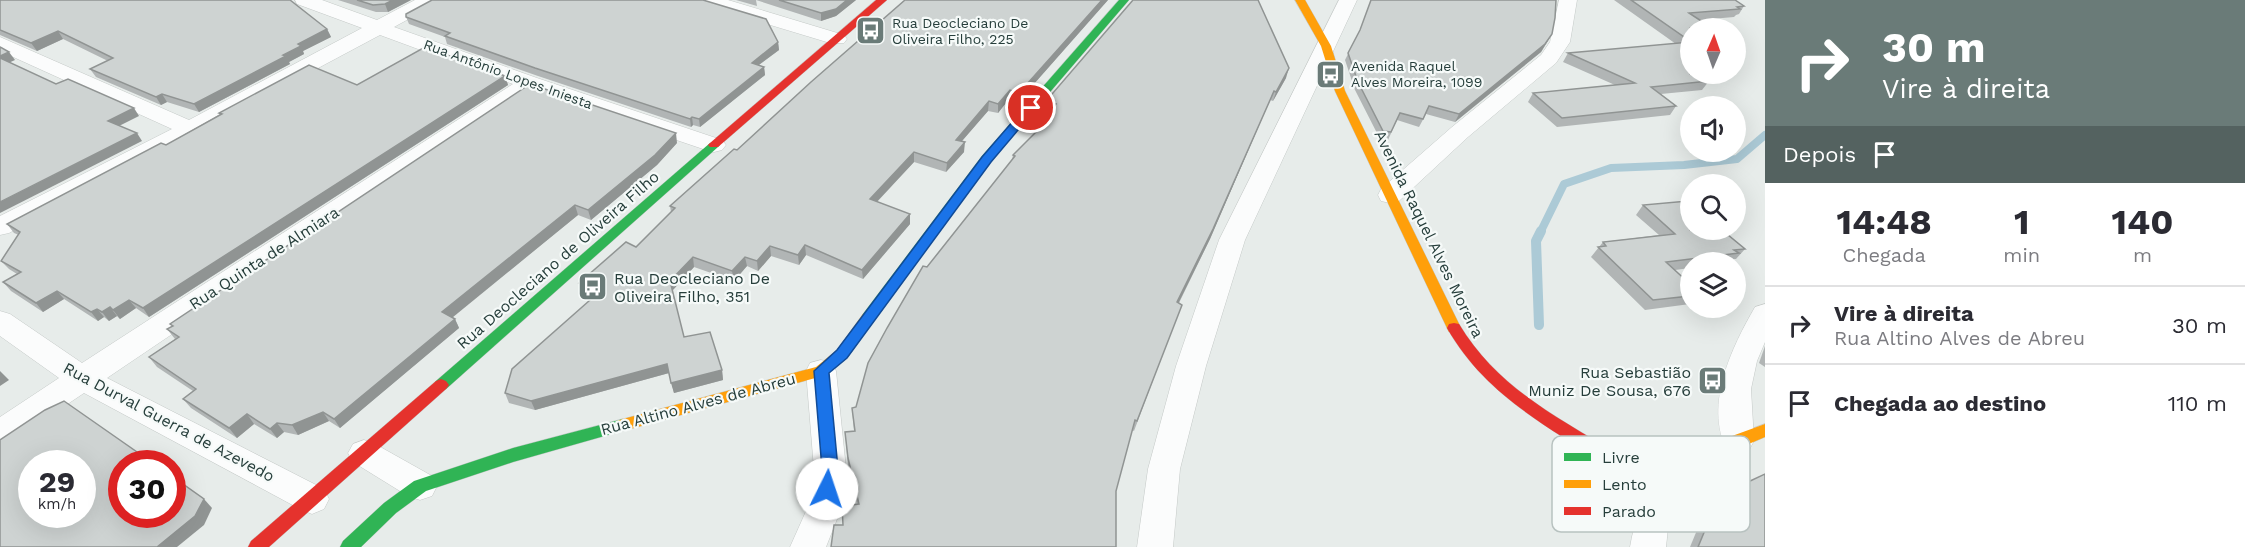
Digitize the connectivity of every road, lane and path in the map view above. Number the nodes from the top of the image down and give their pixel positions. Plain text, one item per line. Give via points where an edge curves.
1 (304, 0) edge
2 (429, 0) edge
3 (708, 0) edge
4 (882, 0) edge
5 (1124, 0) edge
6 (1300, 0) edge
7 (1348, 0) edge
8 (1568, 0) edge
9 (378, 28) junction
10 (837, 39) junction
11 (0, 43) edge
12 (1326, 46) junction
13 (529, 83) junction
14 (190, 129) junction
15 (714, 145) junction
16 (1390, 195) junction
17 (0, 227) edge
18 (1765, 314) edge
19 (0, 321) edge
20 (821, 371) junction
21 (81, 378) junction
22 (0, 433) edge
23 (1575, 436) edge
24 (1751, 436) edge
25 (364, 453) junction
26 (420, 486) junction
27 (312, 499) junction
28 (1650, 532) edge
29 (257, 547) edge
30 (349, 547) edge
31 (808, 547) edge
32 (1155, 547) edge
33 (1648, 547) edge

1 - 9 street, Rua Antônio Lopes Iniesta
2 - 9 street
3 - 10 street
4 - 10 street, Rua Deocleciano de Oliveira Filho
5 - 20 street, Rua Altino Alves de Abreu via 986,159 842,354
6 - 12 street, Avenida Raquel Alves Moreira
7 - 12 street
8 - 16 street via 1560,42 1549,59
9 - 13 street, Rua Antônio Lopes Iniesta
9 - 14 street
10 - 15 street, Rua Deocleciano de Oliveira Filho
11 - 14 street
12 - 16 street, Avenida Raquel Alves Moreira via 1340,91
12 - 32 street via 1232,240 1191,366 1164,469
13 - 15 street, Rua Antônio Lopes Iniesta
13 - 21 street, Rua Quinta de Almiara
14 - 17 street
15 - 25 street, Rua Deocleciano de Oliveira Filho
16 - 23 street, Avenida Raquel Alves Moreira via 1462,344 1494,381
18 - 24 street via 1745,352 1734,390 1733,408
19 - 21 street, Rua Durval Guerra de Azevedo
20 - 26 street, Rua Altino Alves de Abreu via 513,455
20 - 31 street via 830,469 824,509
21 - 22 street, Rua Quinta de Almiara
21 - 27 street, Rua Durval Guerra de Azevedo
25 - 26 street via 379,466
25 - 27 street, Rua Deocleciano de Oliveira Filho
26 - 30 street, Rua Altino Alves de Abreu via 382,514
27 - 29 street, Rua Deocleciano de Oliveira Filho
28 - 33 street

